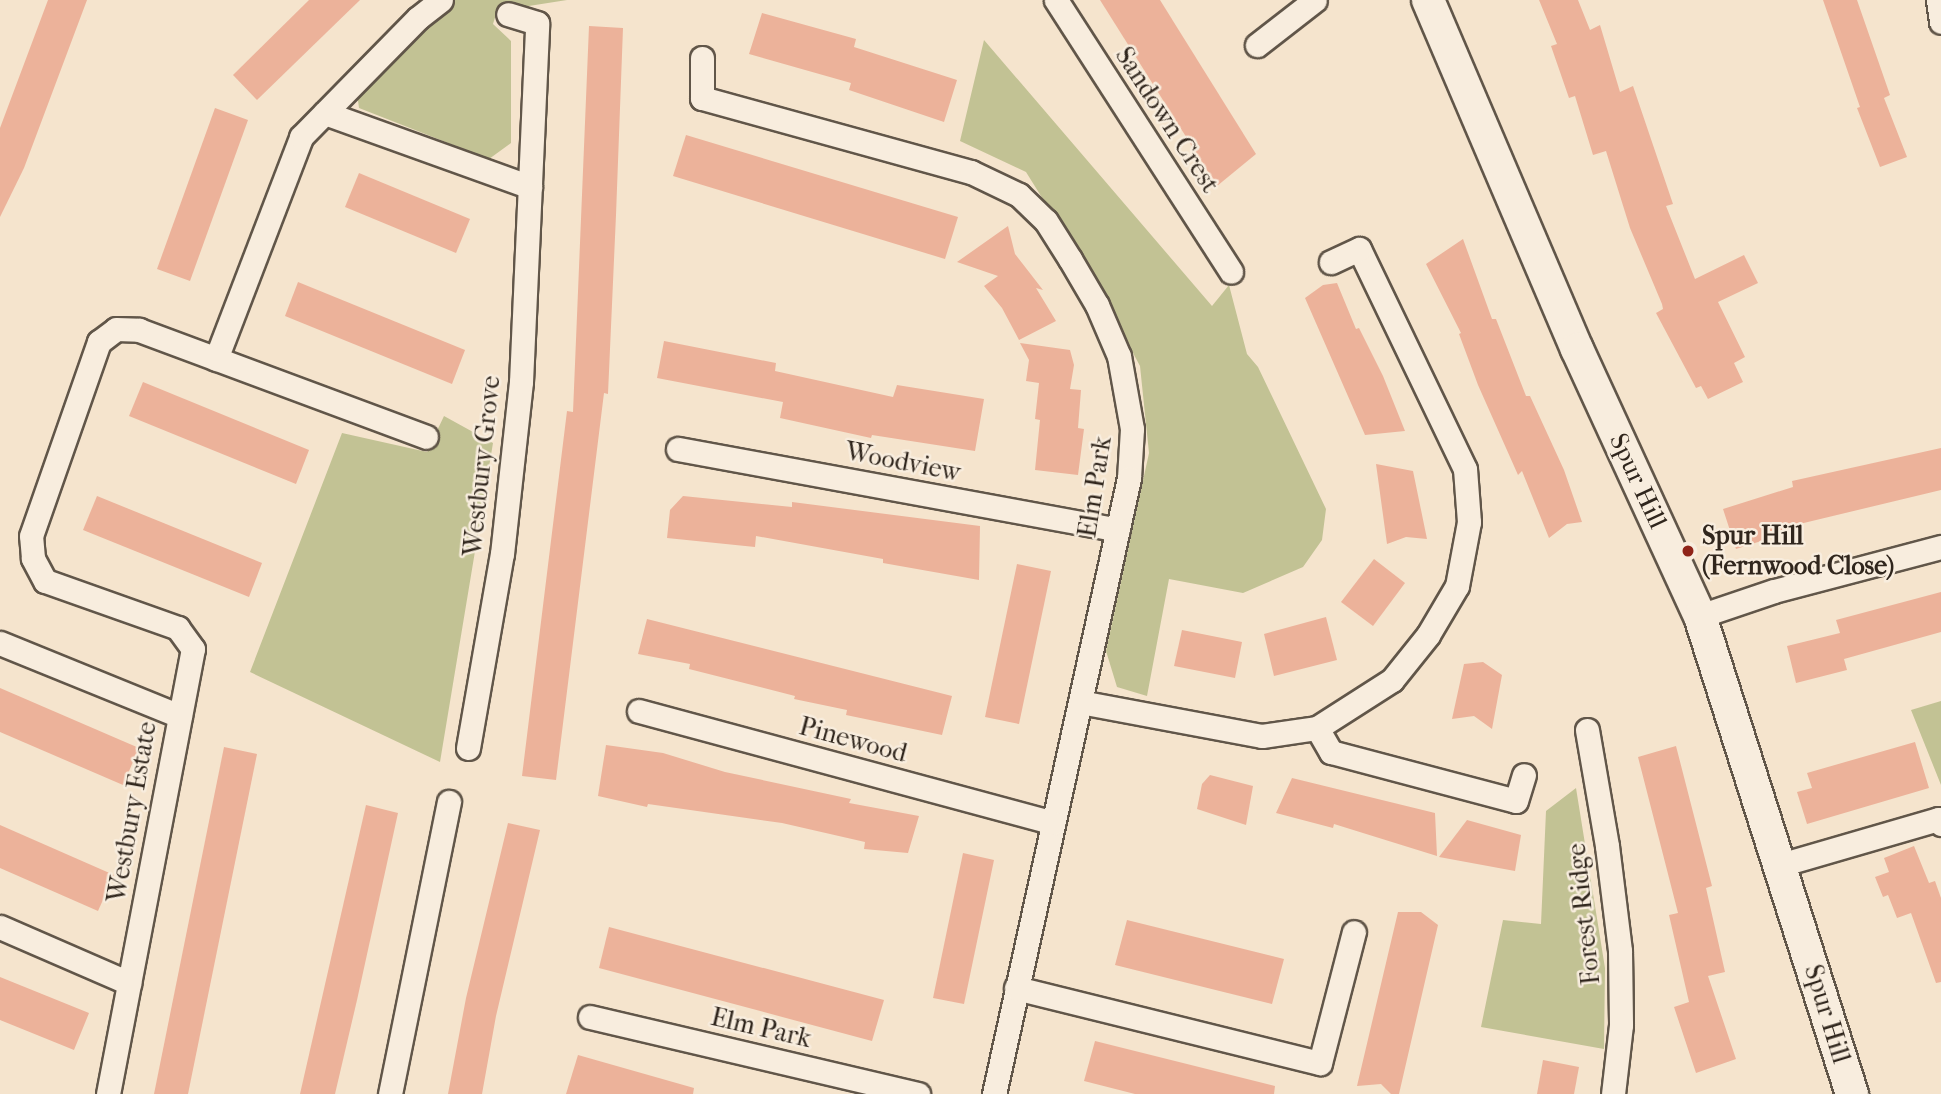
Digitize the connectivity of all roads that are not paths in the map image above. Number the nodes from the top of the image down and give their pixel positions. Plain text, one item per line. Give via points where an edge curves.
1 (441, 0) edge
2 (1056, 0) edge
3 (1315, 0) edge
4 (1428, 0) edge
5 (1938, 0) edge
6 (508, 14) dead end
7 (1941, 22) edge
8 (1257, 45) dead end
9 (702, 58) dead end
10 (325, 113) junction
11 (530, 187) junction
12 (1331, 262) dead end
13 (1231, 272) dead end
14 (215, 359) junction
15 (426, 437) dead end
16 (678, 449) dead end
17 (1118, 530) junction
18 (1941, 547) edge
19 (1700, 616) junction
20 (0, 643) edge
21 (1080, 702) junction
22 (639, 711) dead end
23 (180, 716) junction
24 (1317, 728) junction
25 (1587, 730) dead end
26 (468, 748) dead end
27 (1524, 775) dead end
28 (449, 802) dead end
29 (1053, 823) junction
30 (1941, 824) edge
31 (1780, 865) junction
32 (0, 927) edge
33 (1354, 932) dead end
34 (130, 983) junction
35 (1016, 988) junction
36 (590, 1017) dead end
37 (108, 1094) edge
38 (390, 1094) edge
39 (918, 1094) edge
40 (994, 1094) edge
41 (1613, 1094) edge
42 (1852, 1094) edge

1 - 10 street
2 - 13 street, Sandown Crest
3 - 8 street
4 - 19 street, Spur Hill via 1577,349
5 - 7 street
6 - 11 street, Westbury Grove via 537,23
9 - 17 street, Elm Park via 702,98 971,172 1019,195 1046,220 1097,305 1119,356 1132,429 1129,478
10 - 11 street
10 - 14 street via 301,137
11 - 26 street, Westbury Grove via 520,395 502,554
12 - 24 street via 1359,249 1465,469 1469,522 1457,586 1428,635 1392,680
14 - 15 street
14 - 23 street via 139,330 116,329 99,342 31,536 33,558 45,581 178,628 192,649
16 - 17 street, Woodview
17 - 21 street, Elm Park
18 - 19 street
19 - 31 street, Spur Hill
20 - 23 street, Westbury Estate
21 - 24 street via 1262,736
21 - 29 street, Elm Park
22 - 29 street, Pinewood
23 - 34 street, Westbury Estate
24 - 27 street via 1331,752 1516,801
25 - 41 street, Forest Ridge via 1620,951 1621,1025
28 - 38 street
29 - 35 street, Elm Park
30 - 31 street via 1938,819
31 - 42 street, Spur Hill
32 - 34 street
33 - 35 street via 1320,1063
34 - 37 street, Westbury Estate
35 - 40 street, Elm Park
36 - 39 street, Elm Park

